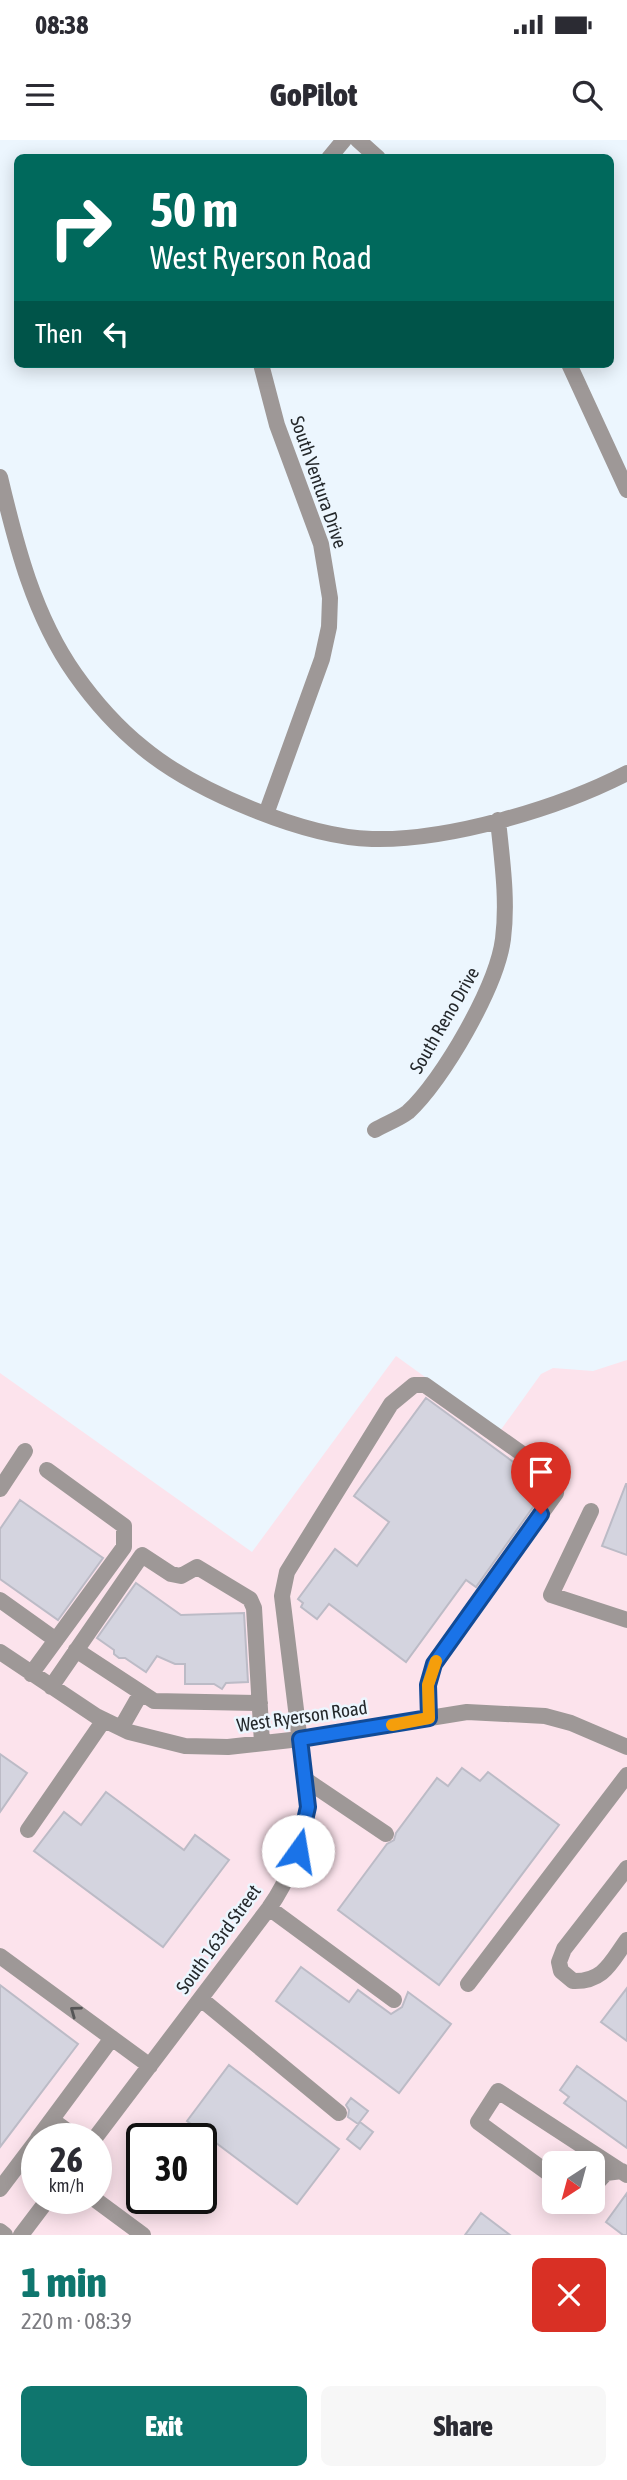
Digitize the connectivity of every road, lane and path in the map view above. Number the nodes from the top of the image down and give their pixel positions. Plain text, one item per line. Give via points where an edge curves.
1 (344, 140) edge
2 (358, 140) edge
3 (332, 154) edge
4 (374, 154) edge
5 (262, 368) edge
6 (571, 368) edge
7 (0, 477) edge
8 (627, 489) edge
9 (7, 532) edge
10 (627, 772) edge
11 (266, 814) junction
12 (498, 820) junction
13 (375, 1129) dead end
14 (25, 1451) dead end
15 (47, 1470) dead end
16 (0, 1489) edge
17 (591, 1511) dead end
18 (0, 1600) edge
19 (627, 1620) edge
20 (56, 1640) junction
21 (76, 1650) junction
22 (2, 1656) edge
23 (31, 1674) junction
24 (51, 1687) junction
25 (141, 1693) junction
26 (260, 1703) junction
27 (429, 1718) junction
28 (104, 1720) junction
29 (121, 1728) junction
30 (300, 1739) junction
31 (262, 1743) junction
32 (627, 1747) edge
33 (627, 1775) edge
34 (306, 1780) junction
35 (28, 1829) dead end
36 (386, 1834) dead end
37 (627, 1868) edge
38 (269, 1908) junction
39 (627, 1940) edge
40 (0, 1956) edge
41 (468, 1984) dead end
42 (201, 1999) junction
43 (394, 2000) dead end
44 (112, 2038) junction
45 (150, 2066) junction
46 (339, 2113) dead end
47 (52, 2120) junction
48 (50, 2123) edge
49 (56, 2123) edge
50 (106, 2123) edge
51 (591, 2151) edge
52 (21, 2161) edge
53 (606, 2161) edge
54 (542, 2169) edge
55 (606, 2173) edge
56 (625, 2173) edge
57 (0, 2189) edge
58 (112, 2212) edge
59 (37, 2214) edge
60 (0, 2231) edge
61 (5, 2235) edge
62 (21, 2235) edge
63 (143, 2235) edge

1 - 3 street
2 - 4 street
5 - 11 street, South Ventura Drive via 277,425 319,535 330,598 322,659
6 - 8 street
7 - 9 street
9 - 11 street via 47,626 74,673 99,704 160,761
10 - 12 street via 578,795
11 - 12 street via 334,835 375,839
12 - 13 street, South Reno Drive via 505,913 498,966 457,1046 427,1091 406,1114
14 - 16 street
15 - 20 street via 124,1526 124,1547
17 - 19 street via 551,1595
18 - 20 street
20 - 23 street
21 - 24 street
21 - 25 street
21 - 26 street via 142,1555 170,1574 181,1576 197,1567 250,1599
22 - 23 street, West Ryerson Road
23 - 24 street, West Ryerson Road
24 - 28 street, West Ryerson Road
25 - 26 street via 154,1701
25 - 29 street
26 - 31 street
27 - 30 street, West Ryerson Road
27 - 30 street, South 163rd Street via 428,1685 434,1664 556,1493 557,1483 425,1385 414,1385 391,1404 286,1572 282,1596
27 - 32 street, West Ryerson Road via 467,1712 529,1714 571,1723
28 - 29 street, West Ryerson Road
28 - 35 street
29 - 31 street, West Ryerson Road via 185,1746
30 - 31 street, West Ryerson Road
30 - 34 street, South 163rd Street
33 - 41 street
34 - 36 street
34 - 38 street, South 163rd Street via 308,1807 298,1851
37 - 39 street via 564,1950 561,1971 573,1981 594,1979
38 - 42 street, South 163rd Street
38 - 43 street
44 -> 40 street
42 - 45 street, South 163rd Street
42 - 46 street
44 - 45 street
44 - 47 street
45 - 50 street, South 163rd Street
47 - 48 street
47 - 49 street
51 - 54 street via 498,2091 478,2122
52 - 57 street
53 - 56 street
55 - 56 street
58 - 63 street
59 - 62 street
60 - 61 street

